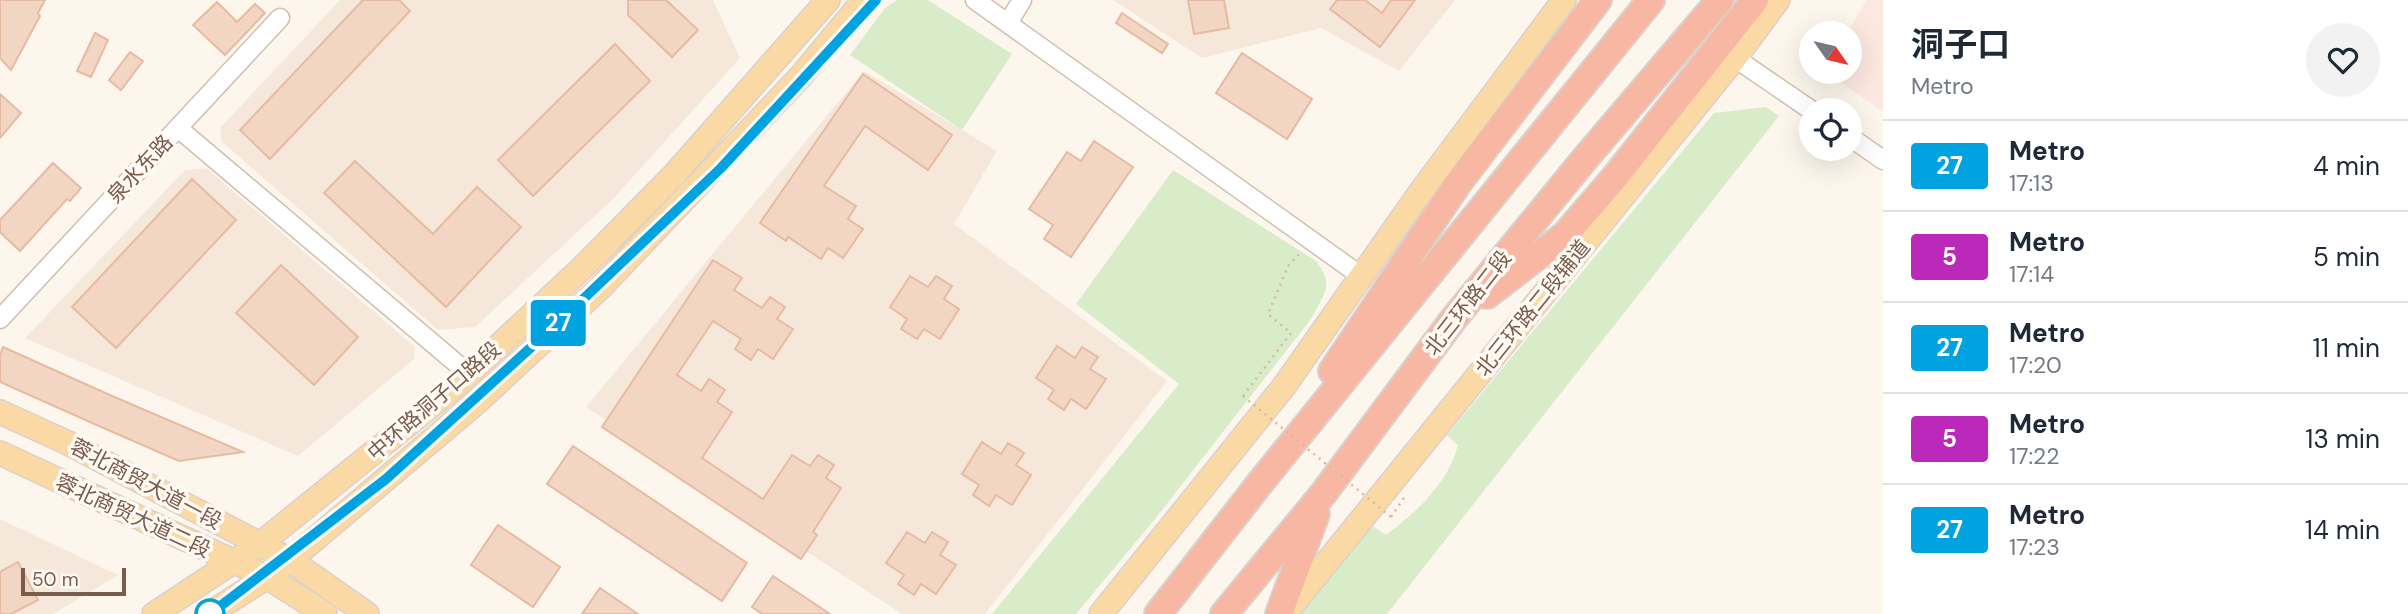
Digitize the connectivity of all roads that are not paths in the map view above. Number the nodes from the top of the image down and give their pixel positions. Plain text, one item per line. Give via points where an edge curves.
1 (828, 0) edge
2 (864, 0) edge
3 (975, 0) edge
4 (1021, 0) edge
5 (1564, 0) edge
6 (1598, 0) edge
7 (1651, 0) edge
8 (1720, 0) edge
9 (1755, 0) edge
10 (1778, 0) edge
11 (280, 18) dead end
12 (1008, 23) junction
13 (1735, 58) junction
14 (1799, 102) edge
15 (178, 128) junction
16 (1862, 145) edge
17 (1883, 159) edge
18 (1361, 276) junction
19 (0, 319) edge
20 (1452, 321) junction
21 (469, 374) junction
22 (0, 412) edge
23 (0, 453) edge
24 (1260, 483) junction
25 (1323, 494) junction
26 (260, 544) junction
27 (290, 560) junction
28 (231, 562) junction
29 (267, 577) junction
30 (338, 594) junction
31 (323, 613) edge
32 (1159, 613) edge
33 (154, 614) edge
34 (209, 614) edge
35 (367, 614) edge
36 (375, 614) edge
37 (1101, 614) edge
38 (1224, 614) edge
39 (1279, 614) edge
40 (1285, 614) edge

1 - 21 main road, 中环路洞子口路段 via 672,177
2 - 27 main road, 中环路洞子口路段 via 801,76 600,288 477,402
3 - 12 street
4 - 12 street
5 - 18 main road
6 - 24 highway via 1459,182
7 - 24 highway
8 - 20 highway, 北三环路二段
9 - 20 highway via 1565,235
10 - 13 main road, 北三环路二段辅道
11 - 15 street, 泉水东路
12 - 18 street
13 - 14 street
13 - 40 main road, 北三环路二段辅道
15 - 19 street, 泉水东路
15 - 21 street
16 - 17 street
18 - 37 main road via 1285,384
20 - 25 highway, 北三环路二段
21 - 26 main road, 中环路洞子口路段
22 - 26 main road, 蓉北商贸大道一段
23 - 28 main road, 蓉北商贸大道二段
24 - 32 highway
25 - 38 highway, 北三环路二段
25 - 39 highway
26 - 27 main road, 蓉北商贸大道一段
26 - 28 main road, 中环路洞子口路段
27 - 29 main road, 中环路洞子口路段
27 - 30 main road, 蓉北商贸大道一段
28 - 29 main road, 蓉北商贸大道二段
28 - 33 main road, 中环路洞子口路段
29 - 31 main road, 蓉北商贸大道二段
29 - 34 main road, 中环路洞子口路段
30 - 35 main road
30 - 36 main road

